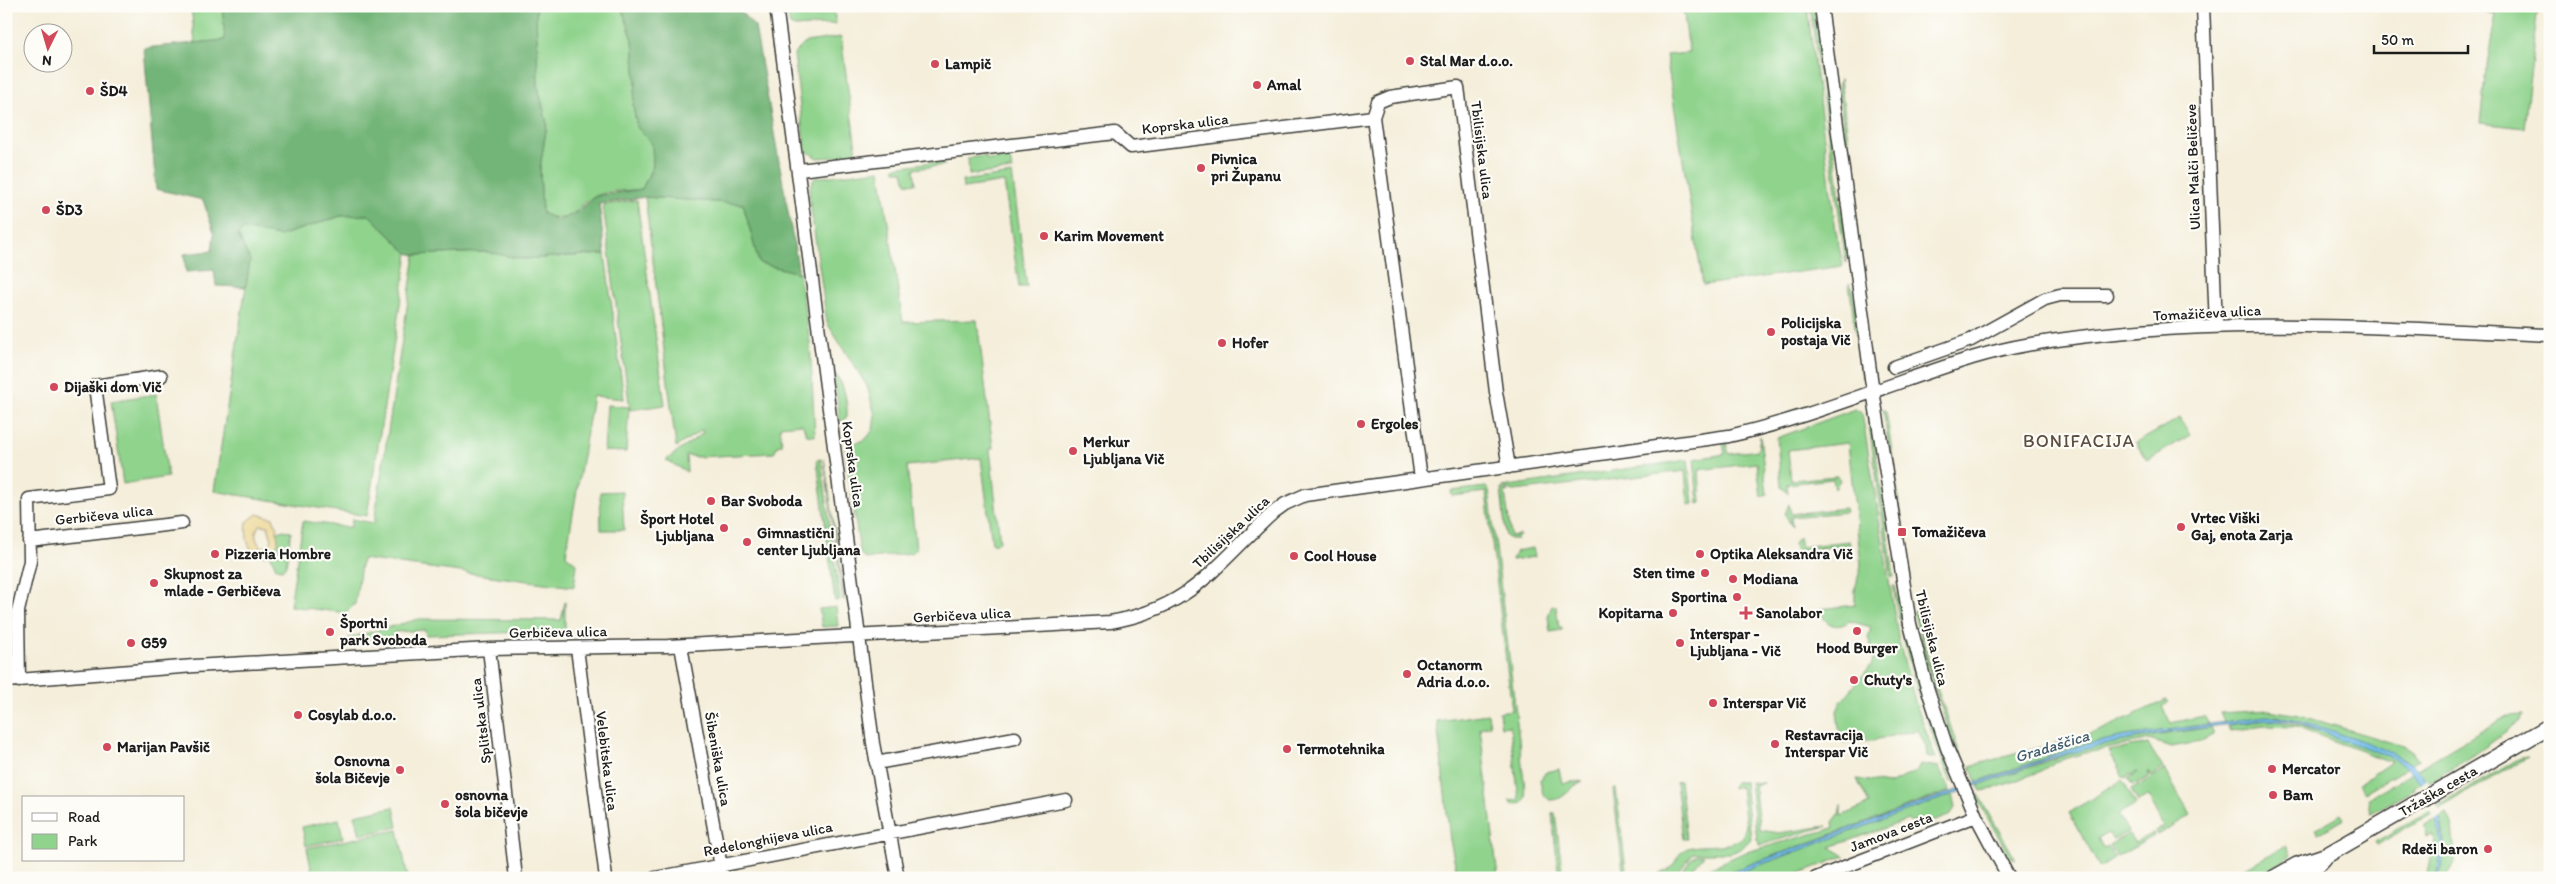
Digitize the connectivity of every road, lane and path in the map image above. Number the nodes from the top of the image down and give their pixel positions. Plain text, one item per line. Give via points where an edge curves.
1 (776, 6) edge
2 (1820, 6) edge
3 (2203, 6) edge
4 (1373, 117) junction
5 (799, 170) junction
6 (2107, 295) dead end
7 (2216, 326) junction
8 (2550, 335) edge
9 (1971, 340) junction
10 (1976, 356) junction
11 (1894, 367) dead end
12 (161, 376) dead end
13 (1873, 392) junction
14 (1509, 467) junction
15 (1424, 478) junction
16 (182, 523) dead end
17 (29, 541) junction
18 (1097, 624) joint
19 (859, 637) junction
20 (681, 646) junction
21 (577, 648) junction
22 (489, 649) junction
23 (20, 680) junction
24 (6, 681) edge
25 (2550, 726) edge
26 (1015, 738) dead end
27 (876, 763) junction
28 (1066, 800) dead end
29 (1976, 816) junction
30 (888, 833) junction
31 (2327, 855) junction
32 (722, 871) edge
33 (516, 878) edge
34 (606, 878) edge
35 (655, 878) edge
36 (898, 878) edge
37 (1816, 878) edge
38 (2009, 878) edge
39 (2274, 878) edge
40 (2305, 878) edge

1 - 5 street, Koprska ulica
2 - 13 street, Tbilisijska ulica
3 - 7 street, Ulica Malči Beličeve
4 - 5 street, Koprska ulica via 1131,147 1115,133
4 - 14 street, Tbilisijska ulica via 1378,102 1390,97 1458,87 1496,392
4 - 15 street via 1420,471
5 - 19 street, Koprska ulica
6 - 9 street via 2060,295 2046,299
7 - 8 street, Tomažičeva ulica via 2375,327
7 - 10 street, Tomažičeva ulica via 2026,345
9 - 10 street
9 - 11 street
10 - 13 street, Tomažičeva ulica
12 - 17 street, Gerbičeva ulica via 95,386 109,489 29,499
13 - 14 street, Tbilisijska ulica via 1784,423 1729,436
13 - 29 street, Tbilisijska ulica via 1910,624 1932,703
14 - 15 street, Tbilisijska ulica
15 - 18 street, Tbilisijska ulica via 1322,492 1293,500 1274,512 1193,590 1137,617
16 - 17 street, Gerbičeva ulica
17 - 23 street, Gerbičeva ulica via 28,570 18,611
18 - 19 street, Gerbičeva ulica
19 - 20 street, Gerbičeva ulica
19 - 27 street, Koprska ulica
20 - 21 street, Gerbičeva ulica
20 - 32 street, Šibeniška ulica
21 - 22 street, Gerbičeva ulica
21 - 34 street, Velebitska ulica
22 - 23 street, Gerbičeva ulica
22 - 33 street, Splitska ulica
23 - 24 street, Gerbičeva ulica
25 - 31 main road, Tržaška cesta
26 - 27 street
27 - 30 street, Koprska ulica
28 - 30 street
29 - 37 street, Jamova cesta
29 - 38 street, Tbilisijska ulica
30 - 32 street, Redelonghijeva ulica
30 - 36 street, Koprska ulica
31 - 39 main road, Tržaška cesta via 2297,865
31 - 40 main road, Tržaška cesta
32 - 35 street, Redelonghijeva ulica

